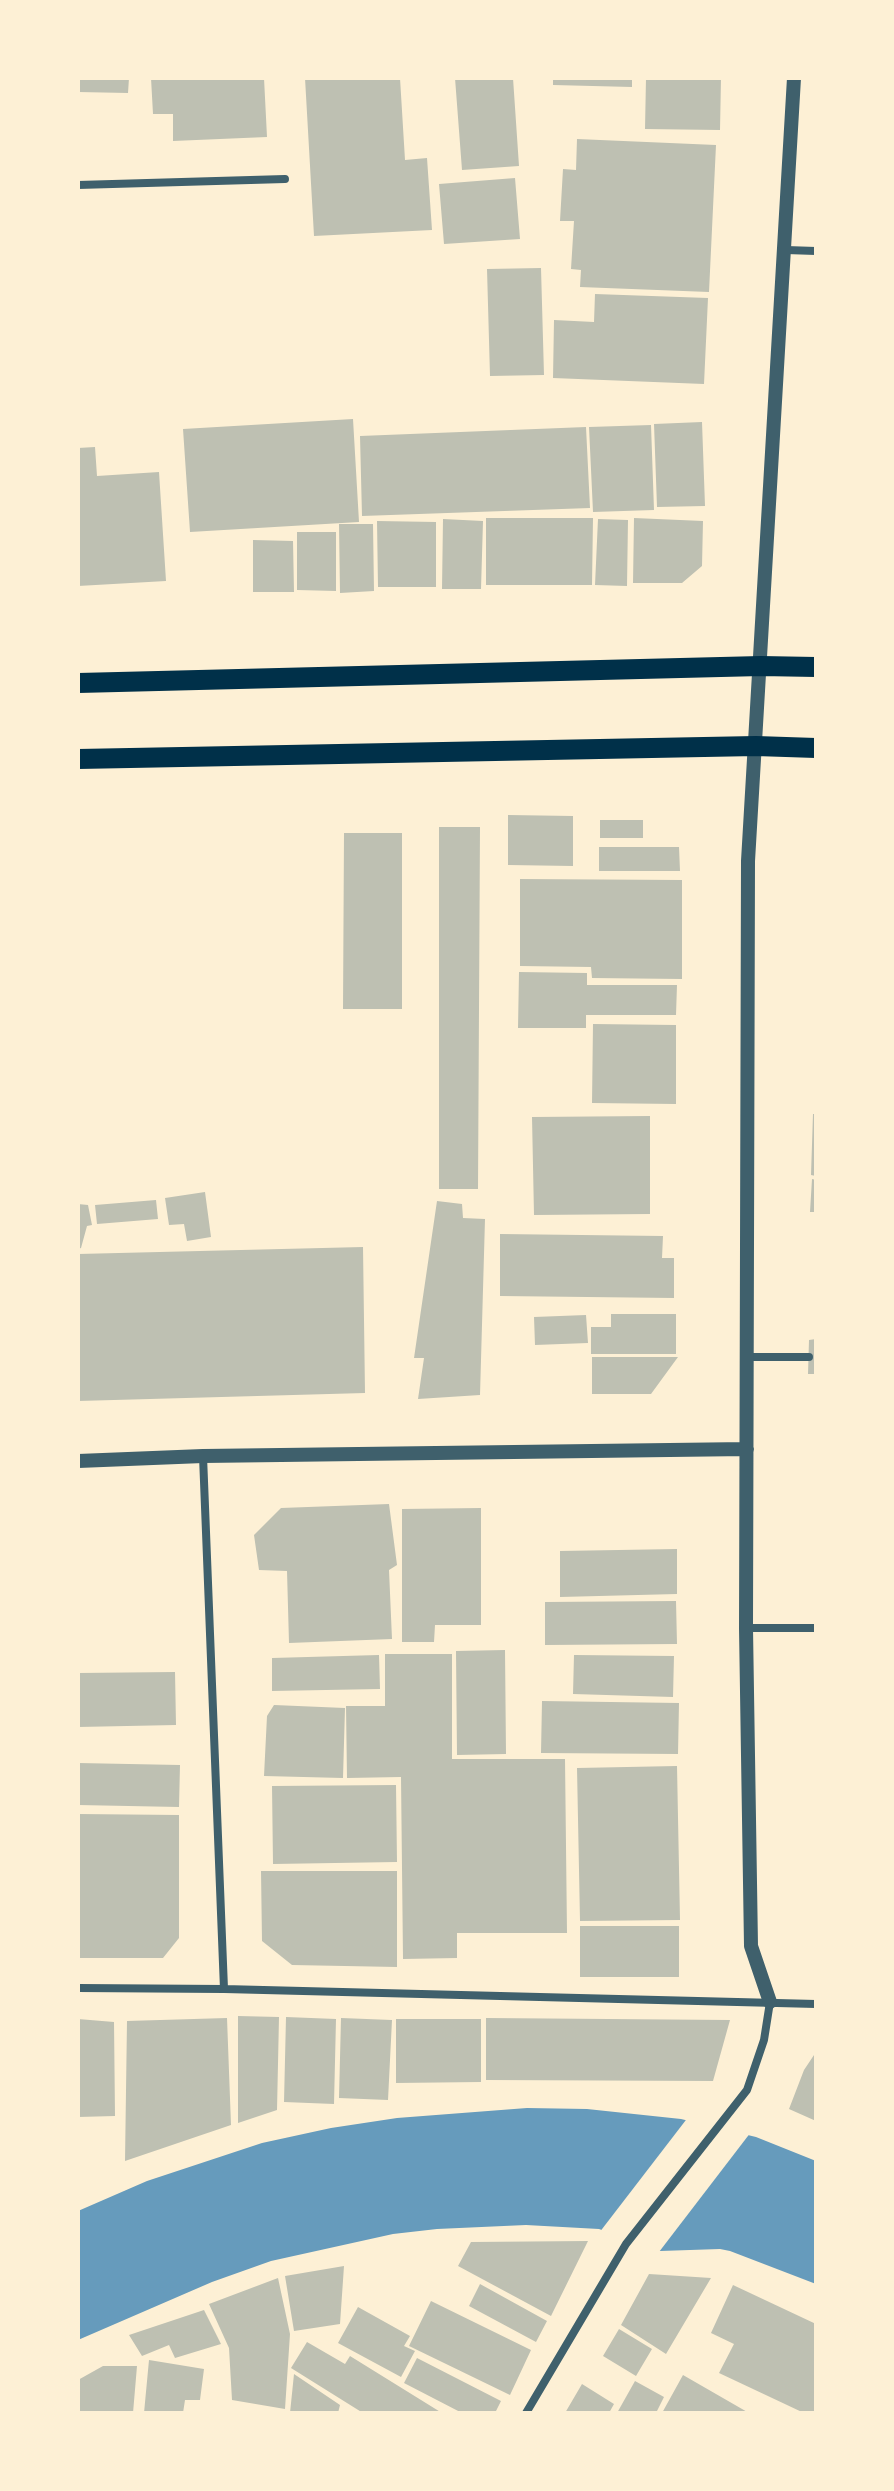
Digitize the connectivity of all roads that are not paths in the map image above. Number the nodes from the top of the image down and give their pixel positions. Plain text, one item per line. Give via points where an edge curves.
1 (794, 78) edge
2 (285, 179) dead end
3 (78, 185) edge
4 (786, 250) junction
5 (816, 251) edge
6 (761, 666) junction
7 (816, 667) edge
8 (78, 683) edge
9 (756, 746) junction
10 (816, 748) edge
11 (78, 759) edge
12 (747, 1357) junction
13 (809, 1357) dead end
14 (747, 1449) junction
15 (203, 1456) junction
16 (78, 1461) edge
17 (746, 1628) junction
18 (816, 1628) edge
19 (78, 1988) edge
20 (224, 1989) junction
21 (770, 2002) junction
22 (816, 2004) edge
23 (526, 2413) edge

1 - 4 street
2 - 3 street
4 - 5 street
4 - 6 street
6 - 7 main road
6 - 8 main road
6 - 9 street
9 - 10 main road
9 - 11 main road
9 - 12 street via 748,861
12 - 13 street
12 - 14 street
14 - 15 street
14 - 17 street
15 - 16 street
15 - 20 street
17 - 18 street
17 - 21 street via 751,1946
19 - 20 street
20 - 21 street
21 - 22 street
21 - 23 street via 747,2090 626,2244

